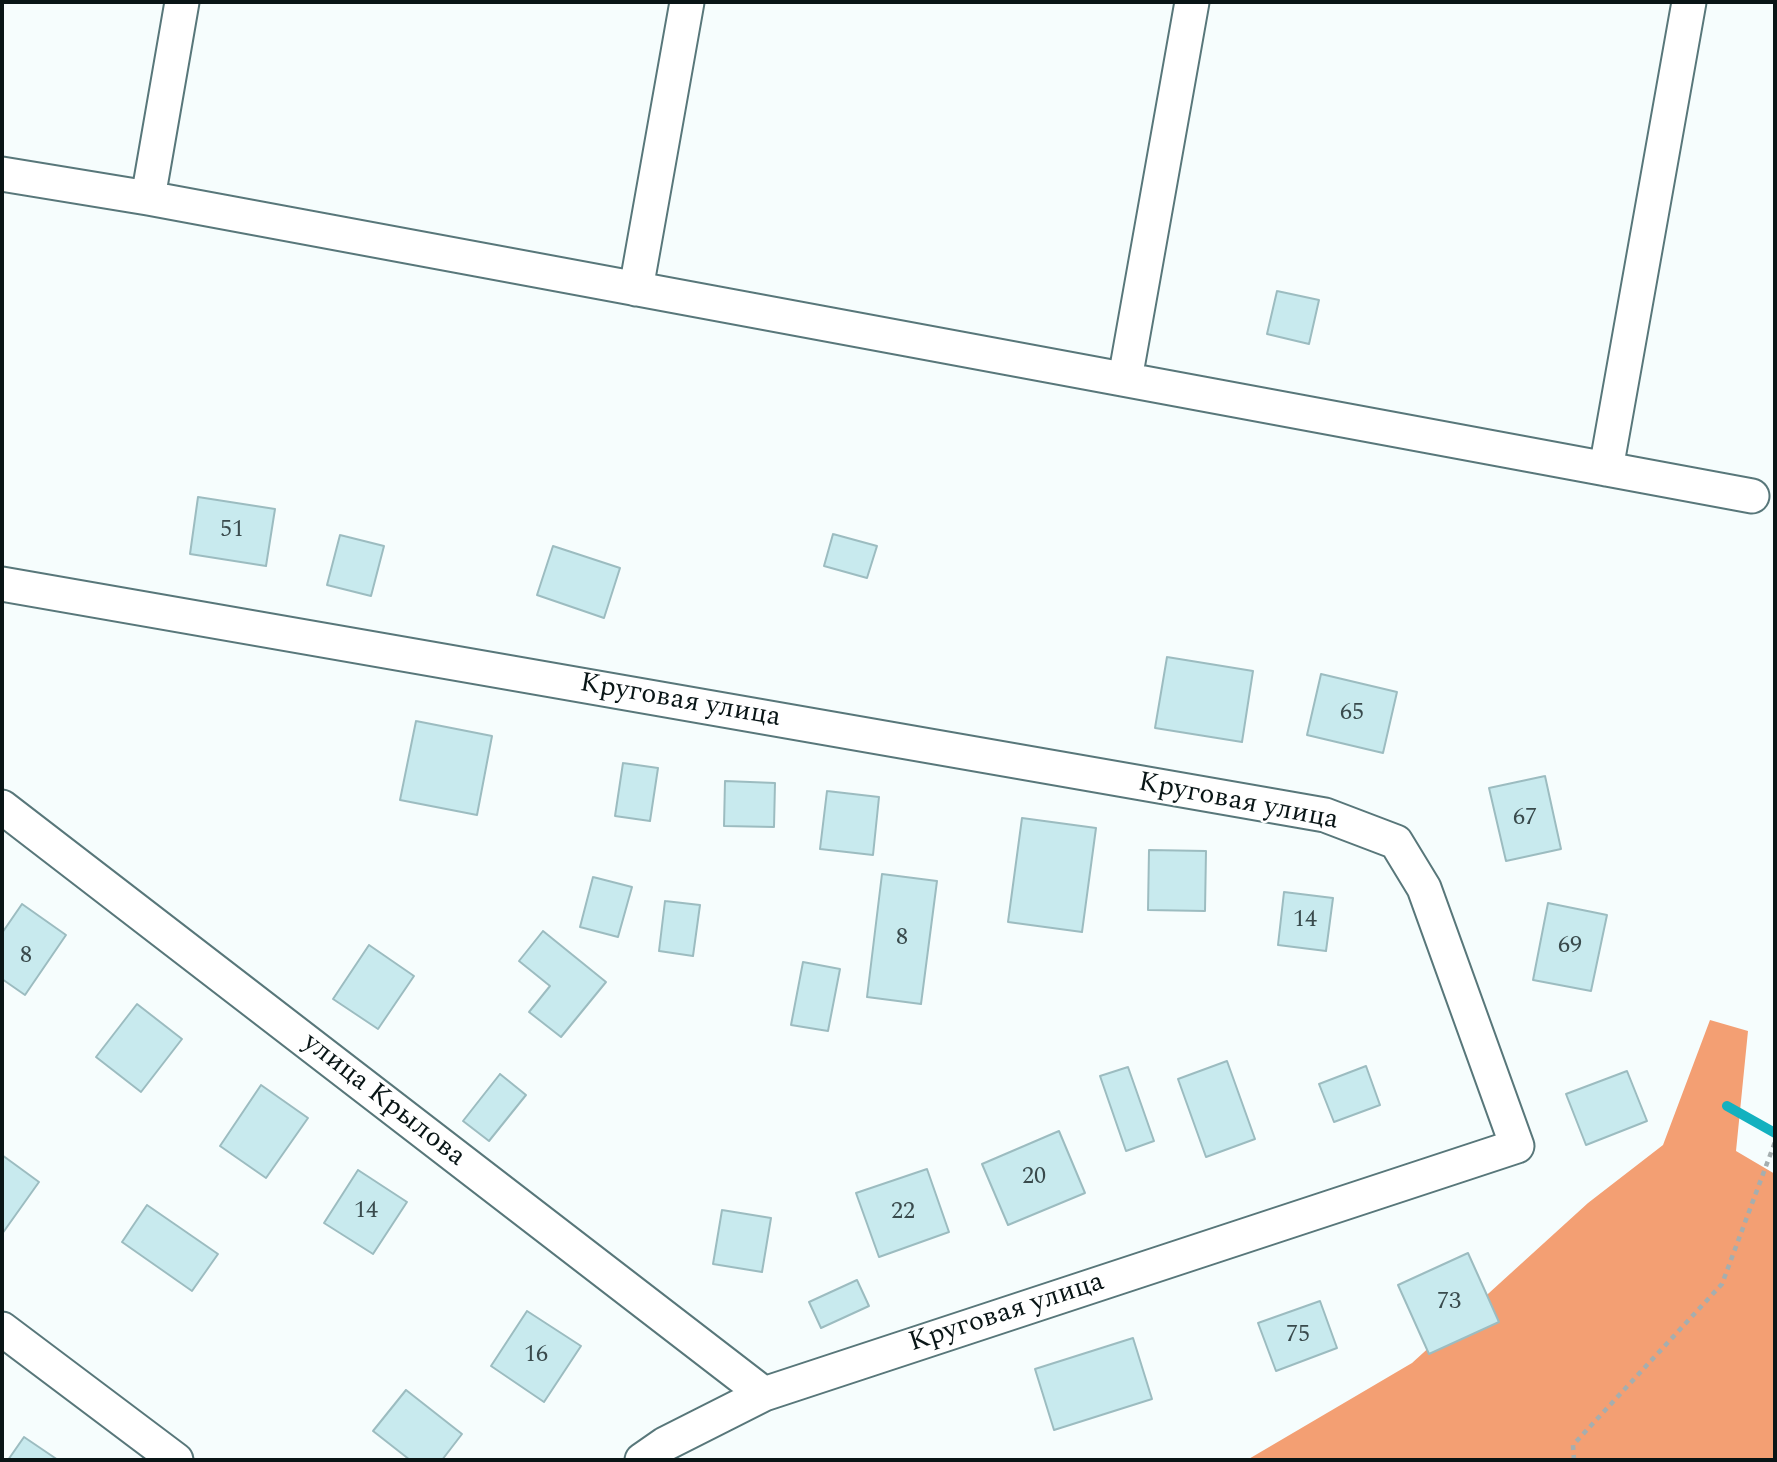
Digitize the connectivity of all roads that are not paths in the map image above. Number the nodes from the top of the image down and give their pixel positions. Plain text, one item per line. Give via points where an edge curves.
1 (182, 2) edge
2 (687, 2) edge
3 (1192, 2) edge
4 (1689, 2) edge
5 (2, 174) edge
6 (148, 198) junction
7 (636, 289) junction
8 (1125, 379) junction
9 (1606, 469) junction
10 (1752, 496) dead end
11 (2, 584) edge
12 (2, 807) edge
13 (2, 1329) edge
14 (764, 1394) junction
15 (176, 1460) edge
16 (642, 1460) edge

1 - 6 street
2 - 7 street
3 - 8 street
4 - 9 street
5 - 6 street
6 - 7 street
7 - 8 street
8 - 9 street
9 - 10 street
11 - 14 street, Круговая улица via 1325,815 1396,842 1424,888 1517,1146
12 - 14 street, улица Крылова
13 - 15 street
14 - 16 street, Круговая улица

